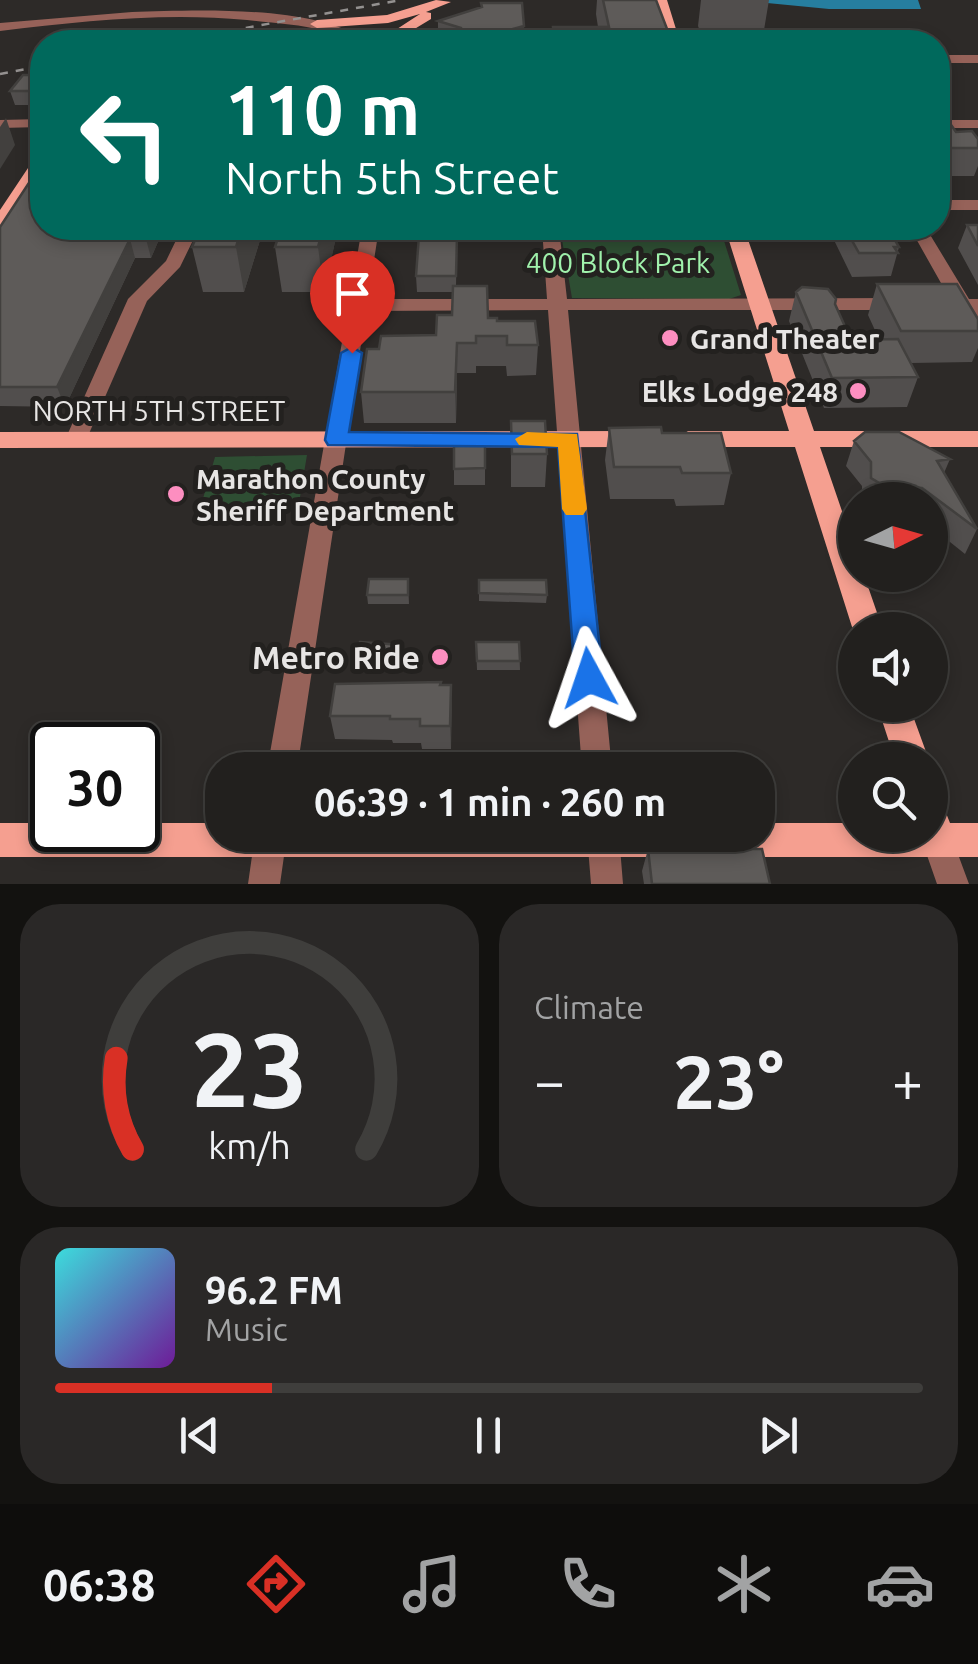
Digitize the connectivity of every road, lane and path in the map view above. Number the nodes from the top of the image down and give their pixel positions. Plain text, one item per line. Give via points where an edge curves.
1 (445, 1) edge
2 (662, 6) edge
3 (317, 24) junction
4 (0, 27) edge
5 (332, 30) edge
6 (412, 30) edge
7 (669, 30) edge
8 (950, 59) edge
9 (961, 59) junction
10 (978, 59) edge
11 (978, 79) edge
12 (0, 124) edge
13 (30, 124) edge
14 (950, 124) edge
15 (978, 124) edge
16 (30, 179) edge
17 (978, 204) edge
18 (950, 205) edge
19 (0, 225) edge
20 (185, 240) edge
21 (368, 240) edge
22 (552, 240) edge
23 (738, 240) edge
24 (926, 240) edge
25 (360, 304) junction
26 (760, 304) junction
27 (558, 305) junction
28 (971, 305) edge
29 (978, 330) edge
30 (804, 438) junction
31 (978, 438) edge
32 (569, 439) junction
33 (0, 440) edge
34 (76, 440) junction
35 (336, 440) junction
36 (862, 612) edge
37 (285, 752) edge
38 (595, 752) edge
39 (838, 831) edge
40 (775, 832) edge
41 (948, 832) edge
42 (205, 838) edge
43 (0, 840) edge
44 (978, 840) edge
45 (269, 852) edge
46 (604, 852) edge
47 (942, 852) edge
48 (264, 884) edge
49 (606, 884) edge
50 (953, 884) edge

1 - 3 main road via 383,20
1 - 6 main road
2 - 7 main road
3 - 4 street via 150,14
3 - 5 street
8 - 9 street
9 - 10 street
9 - 11 street
12 - 13 street
14 - 15 street
16 - 19 main road
17 - 18 street
20 - 34 street via 174,263 138,299
21 - 25 street
22 - 27 street
23 - 26 main road
24 - 28 street
25 - 27 street
25 - 35 street
26 - 27 street
26 - 28 street
26 - 30 main road
27 - 32 street
28 - 29 street
30 - 31 main road, NORTH 5TH STREET
30 - 32 main road, NORTH 5TH STREET
30 - 36 main road
32 - 35 main road, NORTH 5TH STREET
32 - 38 street
33 - 34 main road, NORTH 5TH STREET
34 - 35 main road, NORTH 5TH STREET
35 - 37 street
39 - 40 main road
41 - 44 main road
42 - 43 main road
45 - 48 street
46 - 49 street
47 - 50 street

